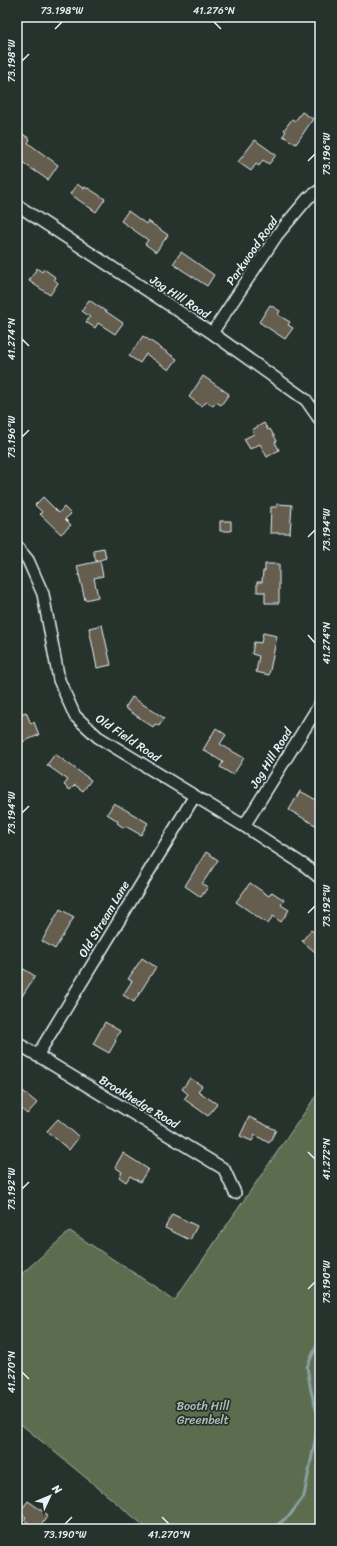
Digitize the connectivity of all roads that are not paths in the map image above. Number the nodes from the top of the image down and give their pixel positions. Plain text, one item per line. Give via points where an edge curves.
1 (320, 190) edge
2 (17, 205) edge
3 (212, 333) junction
4 (320, 420) edge
5 (17, 547) edge
6 (320, 704) edge
7 (194, 797) junction
8 (244, 826) junction
9 (320, 878) edge
10 (17, 1044) edge
11 (37, 1056) junction
12 (235, 1193) dead end

1 - 3 street, Parkwood Road via 308,198 277,235
2 - 3 street, Jog Hill Road
3 - 4 street, Jog Hill Road via 306,400
5 - 7 street, Old Field Road via 28,560 43,594 59,680 75,716 98,737
6 - 8 street, Jog Hill Road
7 - 8 street, Old Field Road
7 - 11 street, Old Stream Lane
8 - 9 street, Old Field Road
10 - 11 street, Brookhedge Road
11 - 12 street, Brookhedge Road via 224,1169

